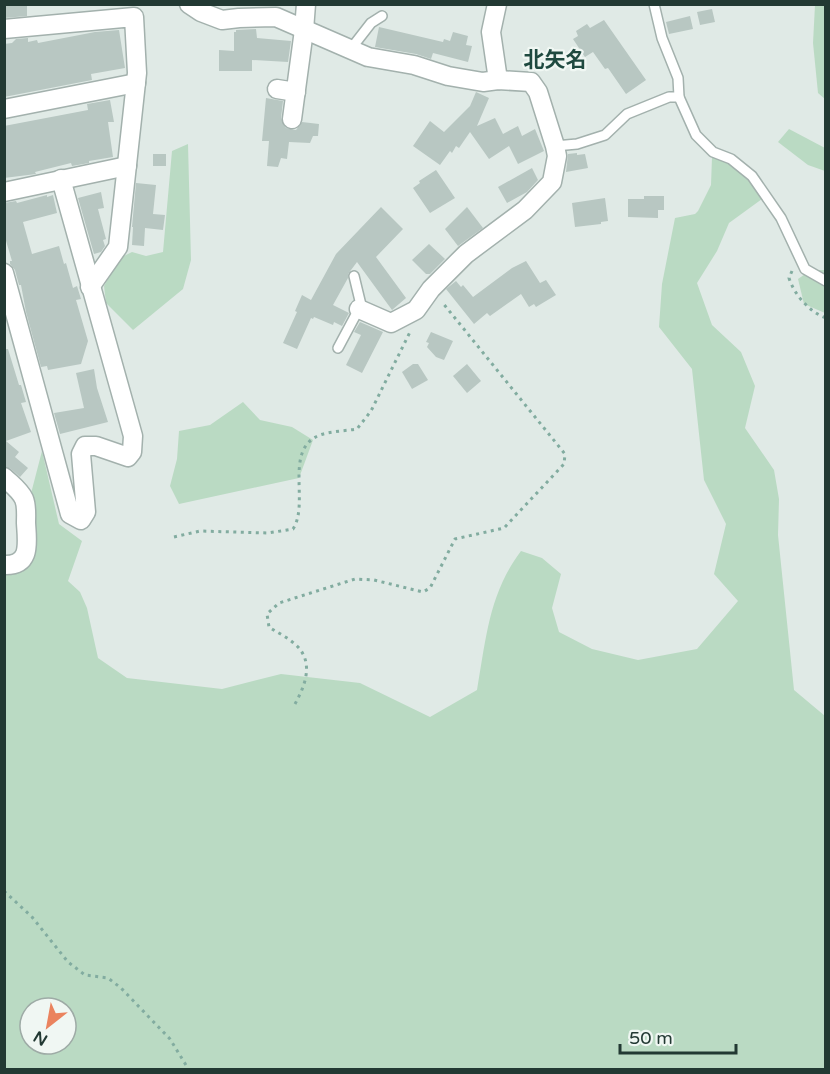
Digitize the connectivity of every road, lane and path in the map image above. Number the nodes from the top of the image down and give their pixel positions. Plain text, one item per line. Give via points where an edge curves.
1 (189, 4) edge
2 (306, 4) edge
3 (497, 4) edge
4 (656, 5) edge
5 (382, 16) dead end
6 (4, 28) edge
7 (304, 30) junction
8 (350, 50) junction
9 (498, 80) junction
10 (136, 83) junction
11 (277, 89) dead end
12 (296, 92) junction
13 (679, 97) junction
14 (4, 109) edge
15 (292, 119) dead end
16 (555, 146) junction
17 (127, 166) junction
18 (61, 179) junction
19 (4, 192) edge
20 (801, 260) junction
21 (4, 273) edge
22 (354, 276) dead end
23 (825, 281) edge
24 (90, 287) junction
25 (431, 289) junction
26 (359, 309) junction
27 (417, 310) junction
28 (825, 318) edge
29 (338, 348) dead end
30 (4, 477) edge
31 (174, 537) dead end
32 (4, 565) edge
33 (295, 704) dead end
34 (4, 891) edge
35 (189, 1070) edge

1 - 7 street via 222,20 276,17
2 - 7 street
3 - 9 street via 491,32
4 - 13 lane via 678,78
5 - 8 lane
6 - 10 street via 134,17
7 - 8 street
7 - 12 street
8 - 9 street via 448,76 483,82
9 - 16 street via 531,82 538,92
10 - 14 street
10 - 17 street
11 - 12 street
12 - 15 street
13 - 16 lane via 669,97 627,114 605,135
13 - 20 lane via 696,135 713,152 731,159 752,176 782,218
16 - 25 street via 552,182 525,210 466,254
17 - 18 street
17 - 24 street via 118,247
18 - 19 street
18 - 24 street
20 - 23 lane via 805,269
20 - 28 path via 789,278 793,290
21 - 24 street via 70,514 81,520 86,512 81,454 85,446 128,457 133,436
22 - 26 lane
25 - 27 street
25 - 33 path via 565,454 564,464 504,528 455,539 430,588 423,592 355,579 279,603 267,614 269,627 298,647 307,668 304,687
26 - 27 street via 391,323
26 - 29 lane
27 - 31 path via 415,322 371,411 357,429 319,435 300,456 299,520 293,529 268,533 201,531
30 - 32 street via 25,501 28,546 23,559 14,566
34 - 35 path via 32,917 68,962 85,975 108,978 121,988 170,1039

